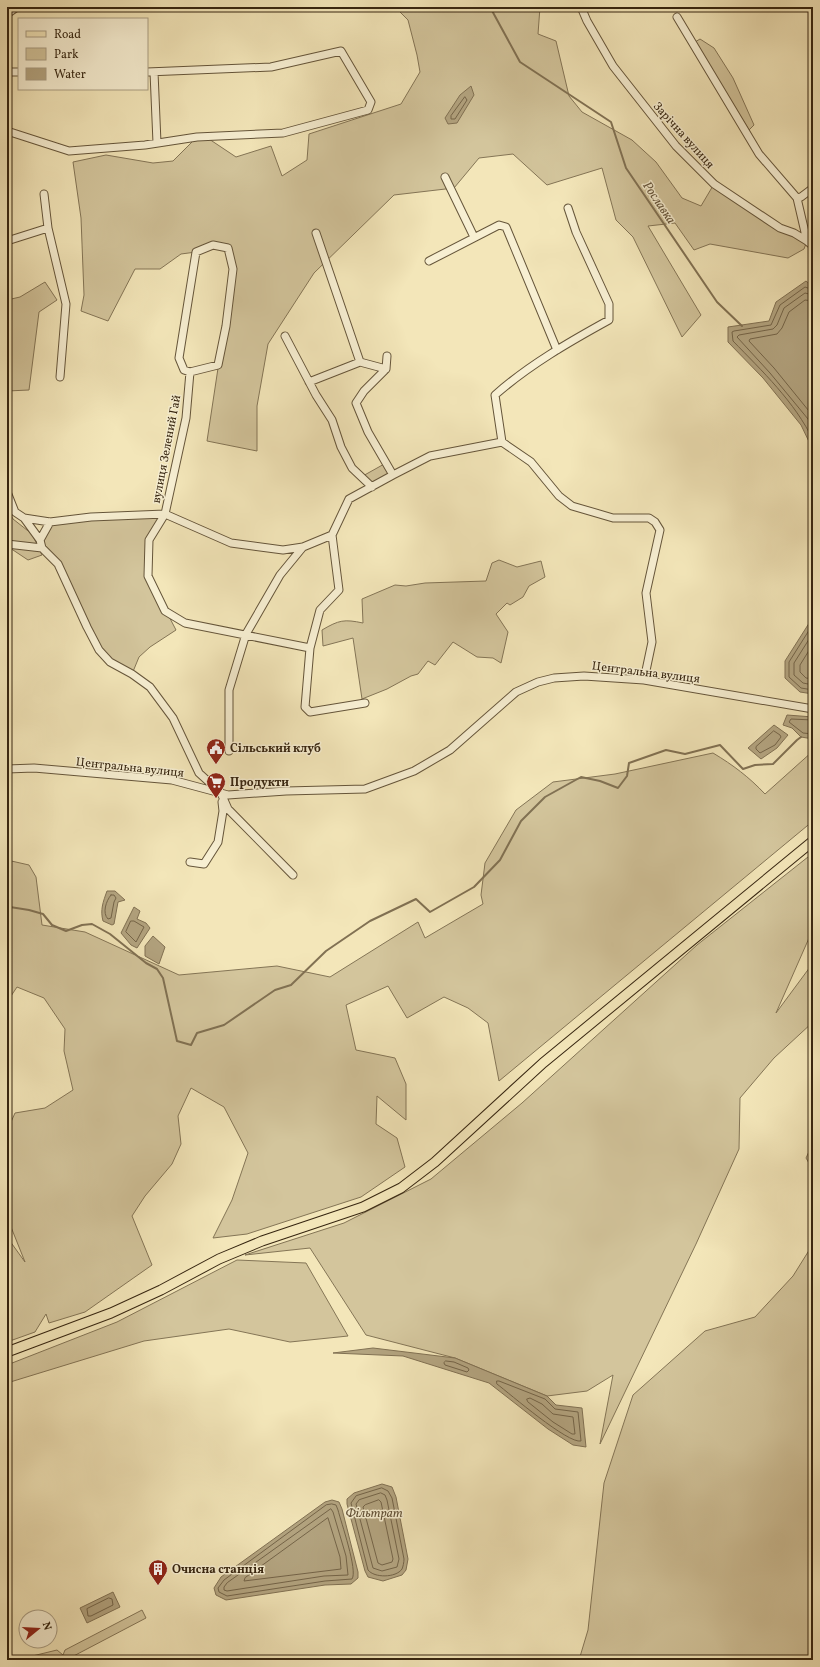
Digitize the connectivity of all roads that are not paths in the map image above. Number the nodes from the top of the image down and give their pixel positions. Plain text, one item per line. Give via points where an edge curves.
1 (17, 7) edge
2 (581, 7) edge
3 (7, 14) edge
4 (677, 17) dead end
5 (7, 72) edge
6 (18, 72) edge
7 (151, 72) edge
8 (7, 131) edge
9 (157, 143) junction
10 (445, 177) dead end
11 (813, 188) edge
12 (44, 194) dead end
13 (797, 198) junction
14 (568, 208) dead end
15 (48, 228) junction
16 (316, 233) dead end
17 (474, 237) junction
18 (7, 241) edge
19 (807, 241) junction
20 (813, 246) edge
21 (429, 261) dead end
22 (285, 336) dead end
23 (557, 350) junction
24 (387, 356) dead end
25 (360, 362) junction
26 (386, 369) junction
27 (190, 372) junction
28 (60, 377) dead end
29 (309, 382) junction
30 (502, 442) junction
31 (393, 474) junction
32 (372, 487) junction
33 (7, 492) edge
34 (165, 514) junction
35 (24, 518) junction
36 (50, 522) junction
37 (332, 535) junction
38 (40, 540) junction
39 (7, 544) edge
40 (303, 547) junction
41 (42, 548) junction
42 (246, 634) junction
43 (310, 648) junction
44 (644, 680) junction
45 (365, 703) dead end
46 (813, 708) edge
47 (229, 752) dead end
48 (7, 769) edge
49 (221, 793) junction
50 (813, 841) edge
51 (190, 862) dead end
52 (293, 875) dead end
53 (7, 1352) edge

1 - 3 street
2 - 19 street, Зарічна вулиця via 613,66 676,146 714,184 780,228
4 - 13 street via 759,154
5 - 6 street
7 - 9 street
7 - 9 street via 271,67 341,51 371,102 368,110 283,133 197,137
8 - 9 street via 70,151
10 - 17 street
11 - 13 street
12 - 15 street
13 - 19 street
14 - 23 street via 576,232 609,304 609,320
15 - 18 street
15 - 28 street via 66,304
16 - 25 street
17 - 21 street
17 - 23 street via 499,225 506,226
19 - 20 street, Зарічна вулиця
22 - 29 street
23 - 30 street via 508,383 495,395
24 - 26 street
25 - 26 street
25 - 29 street
26 - 31 street via 356,403 368,432
27 - 27 street via 218,365 233,268 228,248 213,245 196,252 179,358 184,370
27 - 34 street, вулиця Зелений Гай via 186,418
29 - 32 street via 332,420 341,447 352,468
30 - 31 street via 430,456
30 - 44 street via 531,462 572,506 613,518 649,518 660,530 646,593 652,642
31 - 32 street
32 - 37 street via 350,499
33 - 35 street via 14,512
34 - 36 street via 91,517
34 - 40 street via 231,543 283,550
34 - 42 street, вулиця Зелений Гай via 149,540 148,576 166,611 185,622
35 - 36 street
35 - 38 street
36 - 38 street
37 - 40 street
37 - 43 street via 339,590 320,610
38 - 41 street
39 - 41 street
40 - 42 street via 280,575
41 - 49 street via 58,564 99,650 110,662 150,687 172,718 199,773
42 - 43 street, вулиця Зелений Гай
42 - 47 street via 229,690
43 - 45 street via 305,707 310,712
44 - 46 street, Центральна вулиця
44 - 49 street, Центральна вулиця via 584,676 538,682 516,692 450,750 414,771 365,789 228,795
48 - 49 street, Центральна вулиця via 34,768 172,780
49 - 51 street via 224,810 218,842 204,864
49 - 52 street via 228,809
50 - 53 main road via 544,1063 435,1162 401,1188 363,1208 262,1241 219,1259 111,1313

